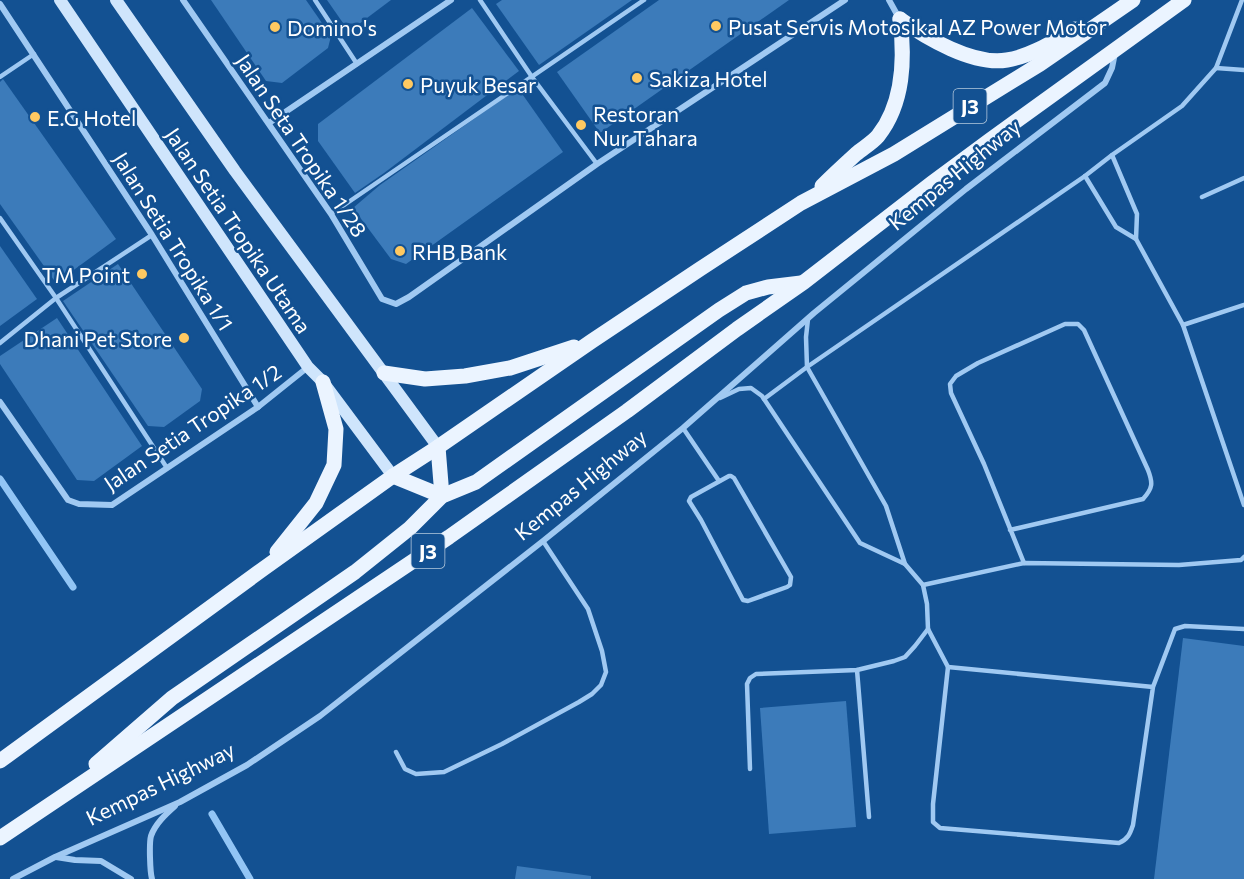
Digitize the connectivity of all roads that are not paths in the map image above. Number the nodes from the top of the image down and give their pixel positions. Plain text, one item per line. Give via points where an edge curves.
1 (60, 0) edge
2 (116, 0) edge
3 (183, 0) edge
4 (315, 0) edge
5 (451, 0) edge
6 (480, 0) edge
7 (644, 0) edge
8 (845, 0) edge
9 (889, 0) edge
10 (1127, 0) edge
11 (1133, 0) edge
12 (1184, 0) edge
13 (1242, 0) edge
14 (0, 4) edge
15 (900, 19) junction
16 (1115, 49) junction
17 (34, 54) junction
18 (357, 64) junction
19 (1216, 68) junction
20 (1244, 70) edge
21 (532, 76) junction
22 (0, 77) edge
23 (269, 123) junction
24 (1112, 155) junction
25 (597, 164) junction
26 (1085, 176) junction
27 (1244, 178) edge
28 (1202, 197) dead end
29 (801, 203) junction
30 (331, 214) junction
31 (0, 218) edge
32 (152, 235) junction
33 (1136, 239) junction
34 (804, 282) junction
35 (56, 298) junction
36 (1244, 305) edge
37 (814, 313) junction
38 (1183, 325) junction
39 (592, 341) junction
40 (0, 343) edge
41 (308, 367) junction
42 (807, 367) junction
43 (384, 373) junction
44 (323, 382) junction
45 (764, 399) junction
46 (716, 400) junction
47 (0, 402) edge
48 (258, 407) junction
49 (683, 428) junction
50 (438, 447) junction
51 (167, 468) junction
52 (393, 476) junction
53 (719, 481) junction
54 (442, 496) junction
55 (1244, 505) edge
56 (1010, 530) junction
57 (543, 541) junction
58 (1244, 556) edge
59 (1024, 563) junction
60 (905, 564) junction
61 (263, 569) junction
62 (923, 585) junction
63 (928, 629) junction
64 (1244, 629) edge
65 (948, 667) junction
66 (857, 670) junction
67 (1153, 687) junction
68 (396, 752) dead end
69 (0, 761) edge
70 (750, 769) dead end
71 (180, 802) junction
72 (45, 808) junction
73 (869, 817) dead end
74 (0, 838) edge
75 (55, 857) junction
76 (13, 879) edge
77 (131, 879) edge
78 (152, 879) edge

1 - 41 main road, Jalan Setia Tropika Utama
2 - 43 main road, Jalan Setia Tropika Utama
3 - 23 street, Jalan Seta Tropika 1/28
4 - 18 lane
5 - 18 street
6 - 21 lane
7 - 21 lane
8 - 25 street
9 - 15 street
10 - 15 main road via 1034,51 1006,61 982,60 959,52
11 - 29 main road, Kempas Highway / J3 via 1040,64 923,136
12 - 16 main road, Kempas Highway / J3
13 - 19 lane
14 - 17 street, Jalan Setia Tropika 1/1
15 - 29 main road via 903,69 890,117 876,138
16 - 34 main road, Kempas Highway / J3
16 - 37 street, Kempas Highway via 1105,82
17 - 22 lane
17 - 32 street, Jalan Setia Tropika 1/1
18 - 23 street
19 - 20 lane
19 - 24 lane via 1182,106
21 - 25 lane
21 - 30 lane
23 - 30 street, Jalan Seta Tropika 1/28
24 - 26 lane
24 - 33 lane via 1137,214
25 - 30 street, Jalan Seta Tropika 1/28 via 396,304 382,298
26 - 33 lane via 1116,227
26 - 42 lane
27 - 28 lane
29 - 39 main road, Kempas Highway / J3
31 - 35 lane
32 - 35 lane
32 - 48 street, Jalan Setia Tropika 1/1
33 - 38 lane
34 - 54 main road via 746,293 477,482
34 - 72 main road, Kempas Highway / J3 via 449,537
35 - 40 lane
35 - 51 lane
36 - 38 lane
37 - 42 lane via 808,319
37 - 46 street, Kempas Highway
38 - 55 lane
39 - 43 main road via 510,368 465,376 425,379
39 - 50 main road, Kempas Highway / J3
41 - 44 main road, Jalan Setia Tropika Utama
41 - 48 street, Jalan Setia Tropika 1/2
42 - 45 lane
42 - 60 lane via 886,506
43 - 50 main road, Jalan Setia Tropika Utama
44 - 52 main road, Jalan Setia Tropika Utama
44 - 61 main road via 336,429 334,465 316,503
45 - 46 lane via 751,388
45 - 60 lane via 860,543
46 - 49 street, Kempas Highway
47 - 51 street, Jalan Setia Tropika 1/2 via 68,500 93,506 112,505
48 - 51 street, Jalan Setia Tropika 1/2
49 - 53 lane
49 - 57 street, Kempas Highway
50 - 52 main road, Kempas Highway / J3
50 - 54 main road
52 - 54 main road
52 - 61 main road, Kempas Highway / J3
53 - 53 lane via 734,478 791,578 790,585 748,602 743,600 689,501
54 - 72 main road via 410,528 355,572 172,698
56 - 56 lane via 951,393 951,384 956,376 978,363 1065,324 1078,324 1148,470 1152,481 1149,492 1143,500
56 - 59 lane
57 - 68 lane via 588,609 606,672 601,685 579,702 444,772 416,774 405,769
57 - 71 street, Kempas Highway via 320,716 247,765
58 - 59 lane via 1241,560 1179,565
59 - 62 lane
60 - 62 lane
61 - 69 main road, Kempas Highway / J3
62 - 63 lane
63 - 65 lane
63 - 66 lane via 905,657
64 - 67 lane via 1175,629
65 - 67 lane
65 - 67 lane via 933,804 933,822 940,828 1119,843 1125,840 1133,825
66 - 70 lane via 756,674 750,678
66 - 73 lane
71 - 75 street, Kempas Highway
71 - 78 street via 164,815 151,837
72 - 74 main road, Kempas Highway / J3
75 - 76 street, Kempas Highway
75 - 77 street via 100,861

